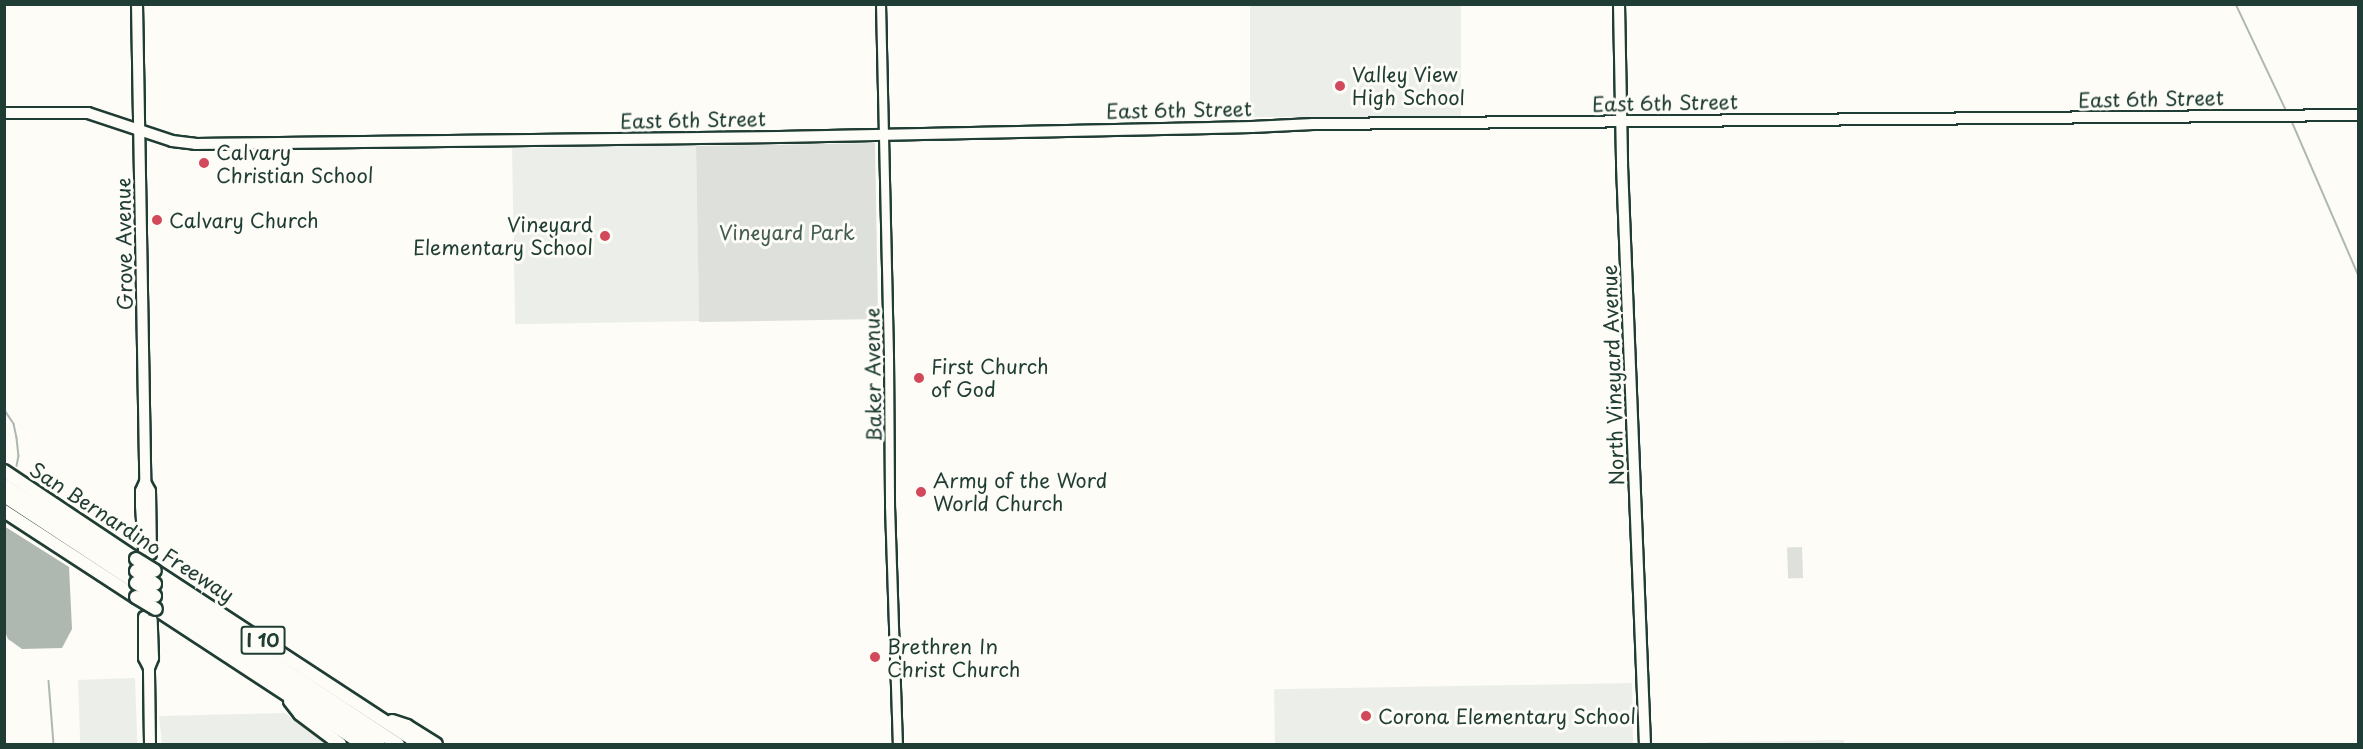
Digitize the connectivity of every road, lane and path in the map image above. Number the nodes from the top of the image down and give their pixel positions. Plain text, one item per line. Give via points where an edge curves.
1 (137, 4) edge
2 (881, 4) edge
3 (1619, 4) edge
4 (4, 112) edge
5 (2358, 115) edge
6 (1621, 123) junction
7 (140, 131) junction
8 (884, 133) junction
9 (4, 471) edge
10 (4, 485) edge
11 (4, 496) edge
12 (4, 511) edge
13 (141, 563) junction
14 (155, 583) junction
15 (151, 616) junction
16 (286, 695) junction
17 (369, 711) junction
18 (150, 744) edge
19 (340, 744) edge
20 (362, 744) edge
21 (379, 744) edge
22 (398, 744) edge
23 (419, 744) edge
24 (436, 744) edge
25 (898, 744) edge
26 (1645, 744) edge

1 - 7 main road, Grove Avenue
2 - 8 street, Baker Avenue
3 - 6 main road, North Vineyard Avenue
4 - 7 main road, East 6th Street via 83,112
5 - 6 main road, East 6th Street
6 - 8 main road, East 6th Street via 1313,124
6 - 26 main road, North Vineyard Avenue
7 - 8 main road, East 6th Street via 195,144
7 - 13 main road, Grove Avenue via 145,482 150,491
8 - 25 street, Baker Avenue
9 - 13 highway, San Bernardino Freeway / I 10
10 - 13 highway
11 - 13 highway
12 - 15 highway, I 10, bridge via 136,597
13 - 14 highway, San Bernardino Freeway / I 10, bridge
13 - 14 highway, bridge
14 - 17 highway, San Bernardino Freeway / I 10
14 - 21 highway
14 - 22 highway
15 - 16 highway, I 10
15 - 18 main road
16 - 19 highway via 300,714
16 - 20 highway, I 10
17 - 23 highway, San Bernardino Freeway / I 10
17 - 24 highway via 407,726

